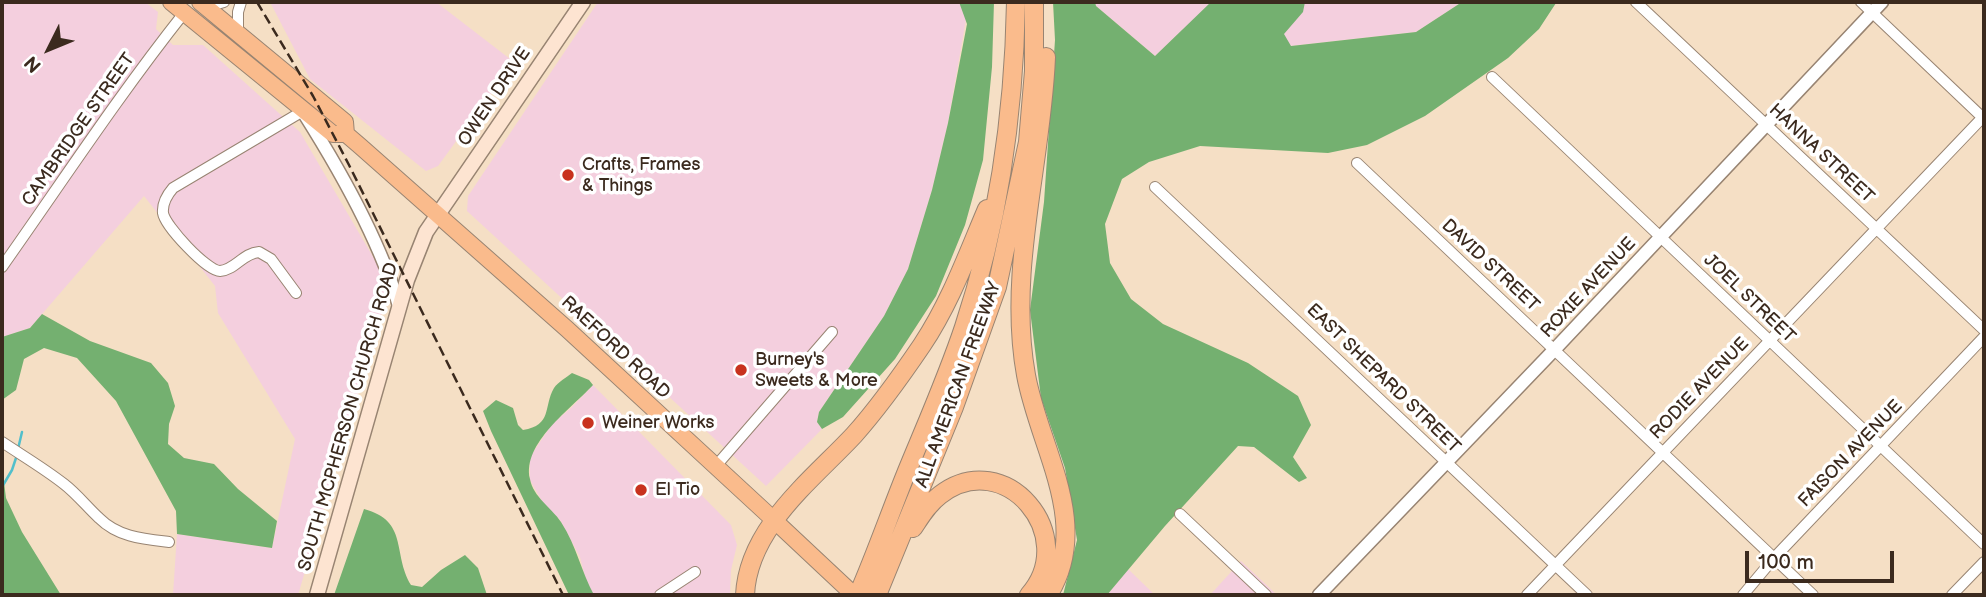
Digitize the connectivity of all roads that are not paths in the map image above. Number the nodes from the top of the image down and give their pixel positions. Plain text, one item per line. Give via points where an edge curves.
1 (171, 2) edge
2 (224, 2) edge
3 (241, 2) edge
4 (583, 2) edge
5 (1016, 2) edge
6 (1034, 2) edge
7 (1045, 2) edge
8 (1636, 2) edge
9 (1861, 2) edge
10 (1882, 2) edge
11 (204, 4) edge
12 (1872, 12) junction
13 (184, 13) junction
14 (238, 31) junction
15 (1492, 77) dead end
16 (303, 111) junction
17 (1984, 118) edge
18 (1765, 124) junction
19 (346, 134) junction
20 (1357, 163) dead end
21 (1002, 174) junction
22 (1155, 187) dead end
23 (439, 214) junction
24 (1876, 228) junction
25 (1661, 236) junction
26 (2, 267) edge
27 (296, 293) dead end
28 (398, 306) junction
29 (1984, 330) edge
30 (832, 332) dead end
31 (1984, 337) edge
32 (1769, 340) junction
33 (1555, 349) junction
34 (2, 442) edge
35 (1880, 446) junction
36 (1662, 452) junction
37 (1446, 461) junction
38 (715, 467) junction
39 (1180, 513) dead end
40 (775, 521) junction
41 (169, 542) dead end
42 (1984, 544) edge
43 (885, 555) junction
44 (1774, 558) junction
45 (1984, 562) edge
46 (1555, 565) junction
47 (695, 572) dead end
48 (317, 595) edge
49 (660, 595) edge
50 (745, 595) edge
51 (856, 595) edge
52 (877, 595) edge
53 (1029, 595) edge
54 (1048, 595) edge
55 (1266, 595) edge
56 (1320, 595) edge
57 (1527, 595) edge
58 (1587, 595) edge
59 (1743, 595) edge
60 (1813, 595) edge
61 (1952, 595) edge

1 - 13 main road, RAEFORD ROAD
2 - 11 street
3 - 14 street
4 - 23 main road, OWEN DRIVE
5 - 21 highway, ALL AMERICAN FREEWAY
6 - 43 highway, ALL AMERICAN FREEWAY via 1028,142 997,287 954,407
7 - 54 highway via 1045,80 1021,323 1026,375 1065,512 1066,550
8 - 18 street, HANNA STREET
9 - 12 street
10 - 12 street, ROXIE AVENUE
11 - 14 main road, RAEFORD ROAD
12 - 17 street
12 - 18 street, ROXIE AVENUE
13 - 16 main road, RAEFORD ROAD
13 - 26 street, CAMBRIDGE STREET
14 - 19 main road, RAEFORD ROAD via 345,122
15 - 25 street, JOEL STREET
16 - 19 main road, RAEFORD ROAD via 333,134
16 - 27 street via 173,188 165,198 163,212 168,224 212,270 226,270 246,255 259,252 271,259
16 - 28 street via 389,272
17 - 24 street, RODIE AVENUE
18 - 24 street, HANNA STREET
18 - 25 street, ROXIE AVENUE
19 - 23 main road, RAEFORD ROAD
20 - 33 street, DAVID STREET
21 - 40 highway via 960,278 924,342 869,417
21 - 43 highway, ALL AMERICAN FREEWAY via 964,328
22 - 37 street, EAST SHEPARD STREET
23 - 28 main road, SOUTH MCPHERSON CHURCH ROAD via 426,232
23 - 38 main road, RAEFORD ROAD
24 - 29 street, HANNA STREET
24 - 32 street, RODIE AVENUE
25 - 32 street, JOEL STREET
25 - 33 street, ROXIE AVENUE
28 - 48 main road, SOUTH MCPHERSON CHURCH ROAD
30 - 38 street
31 - 35 street, FAISON AVENUE
32 - 35 street, JOEL STREET
32 - 36 street, RODIE AVENUE
33 - 36 street, DAVID STREET
33 - 37 street, ROXIE AVENUE
34 - 41 street via 62,482 112,528
35 - 42 street, JOEL STREET
35 - 44 street, FAISON AVENUE
36 - 44 street, DAVID STREET
36 - 46 street, RODIE AVENUE
37 - 46 street, EAST SHEPARD STREET
37 - 56 street, ROXIE AVENUE
38 - 40 main road, RAEFORD ROAD
39 - 55 street
40 - 50 highway via 747,572
40 - 51 main road, RAEFORD ROAD
43 - 51 highway, ALL AMERICAN FREEWAY
43 - 52 highway, ALL AMERICAN FREEWAY
43 - 53 highway via 942,494 961,485 992,482 1025,498 1039,520 1046,554 1043,573
44 - 59 street, FAISON AVENUE
44 - 60 street, DAVID STREET
45 - 61 street
46 - 57 street, RODIE AVENUE
46 - 58 street, EAST SHEPARD STREET
47 - 49 street

